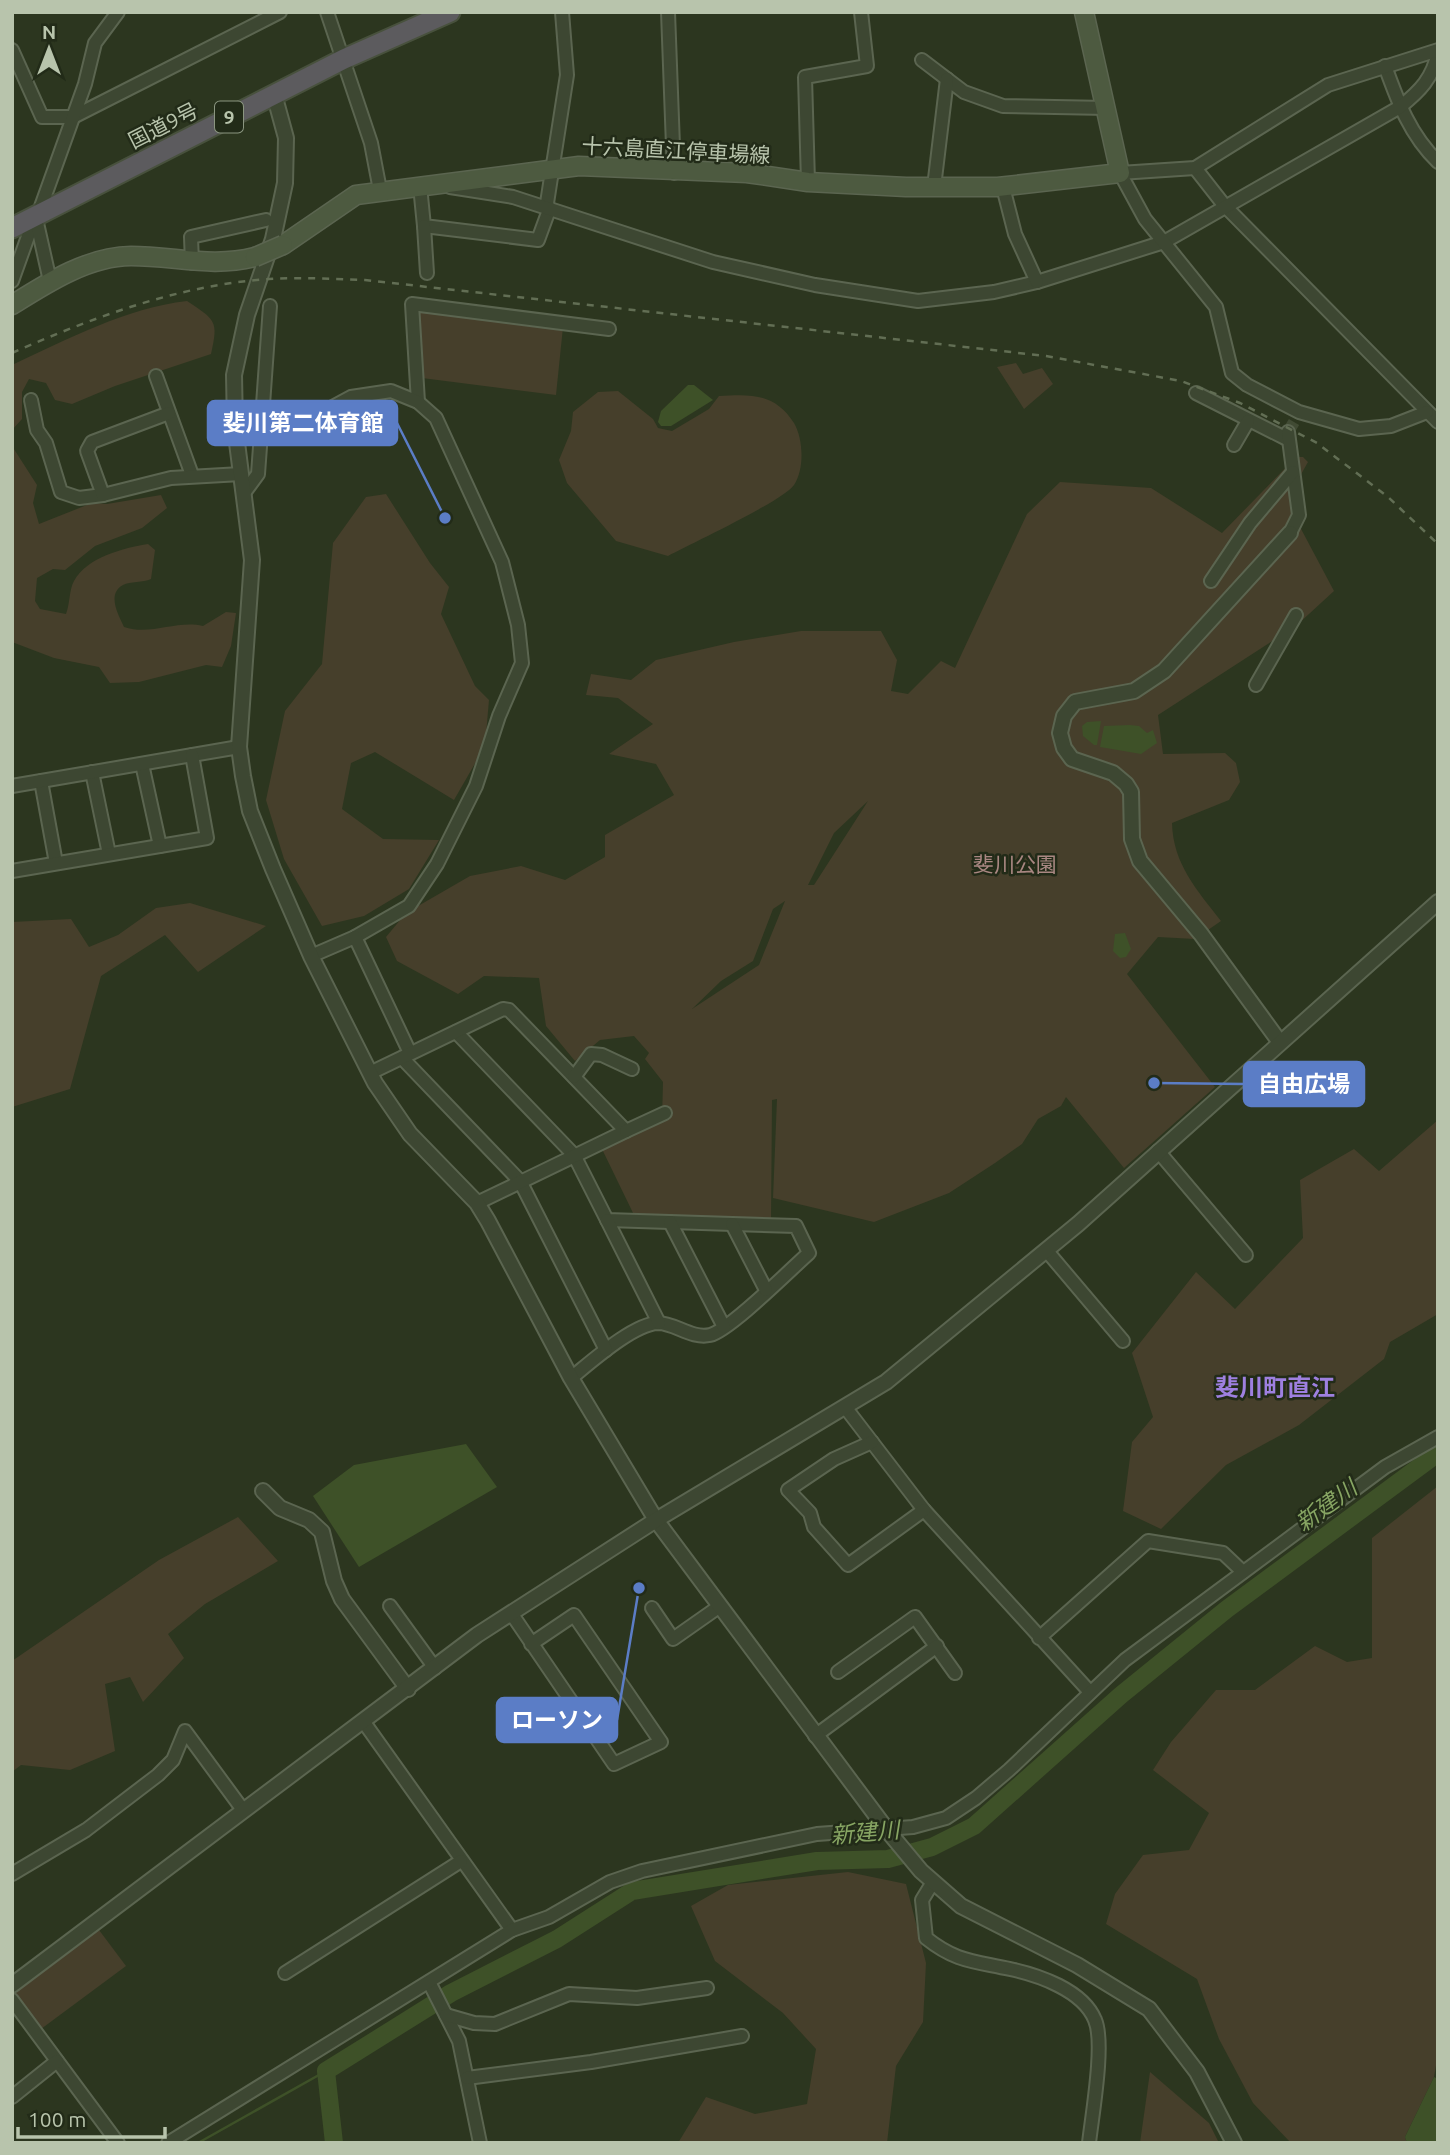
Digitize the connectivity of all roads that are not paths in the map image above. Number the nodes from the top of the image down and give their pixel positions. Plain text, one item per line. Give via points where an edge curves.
1 (118, 12) edge
2 (280, 12) edge
3 (327, 12) edge
4 (450, 12) edge
5 (562, 12) edge
6 (668, 12) edge
7 (861, 12) edge
8 (1084, 12) edge
9 (12, 50) edge
10 (1438, 51) edge
11 (344, 59) junction
12 (922, 60) dead end
13 (1385, 66) junction
14 (947, 79) junction
15 (274, 94) junction
16 (1400, 107) junction
17 (1107, 108) junction
18 (73, 117) junction
19 (1438, 162) edge
20 (1195, 168) junction
21 (552, 171) junction
22 (674, 173) junction
23 (1120, 173) junction
24 (808, 182) junction
25 (426, 185) junction
26 (934, 187) junction
27 (1003, 187) junction
28 (380, 190) junction
29 (1224, 205) junction
30 (549, 210) junction
31 (38, 219) junction
32 (266, 220) dead end
33 (424, 226) junction
34 (12, 228) edge
35 (1164, 243) junction
36 (192, 263) junction
37 (427, 273) dead end
38 (12, 281) edge
39 (50, 281) junction
40 (1037, 282) junction
41 (12, 305) edge
42 (270, 306) dead end
43 (609, 329) dead end
44 (156, 376) dead end
45 (1196, 393) dead end
46 (31, 400) dead end
47 (418, 402) junction
48 (1427, 412) junction
49 (169, 413) junction
50 (1248, 421) junction
51 (1438, 422) edge
52 (1292, 426) junction
53 (261, 433) junction
54 (1234, 445) dead end
55 (1293, 472) junction
56 (241, 474) junction
57 (192, 475) junction
58 (244, 493) junction
59 (103, 495) junction
60 (1290, 533) joint
61 (1211, 580) dead end
62 (1296, 615) dead end
63 (1255, 685) dead end
64 (239, 747) junction
65 (192, 755) junction
66 (142, 764) junction
67 (92, 772) junction
68 (41, 781) junction
69 (12, 786) edge
70 (160, 846) junction
71 (109, 854) junction
72 (56, 863) junction
73 (12, 871) edge
74 (1436, 907) edge
75 (355, 937) junction
76 (311, 956) junction
77 (456, 1032) junction
78 (1279, 1041) junction
79 (406, 1055) junction
80 (632, 1069) dead end
81 (370, 1073) junction
82 (574, 1077) junction
83 (665, 1113) dead end
84 (626, 1130) junction
85 (1157, 1151) junction
86 (574, 1155) junction
87 (520, 1181) junction
88 (477, 1203) junction
89 (607, 1220) junction
90 (670, 1222) junction
91 (732, 1224) junction
92 (1046, 1251) junction
93 (1246, 1255) dead end
94 (766, 1290) junction
95 (659, 1323) junction
96 (724, 1328) junction
97 (1123, 1341) dead end
98 (606, 1350) junction
99 (571, 1378) junction
100 (845, 1407) junction
101 (1438, 1437) edge
102 (872, 1442) junction
103 (263, 1491) dead end
104 (924, 1510) junction
105 (656, 1520) junction
106 (1243, 1572) junction
107 (390, 1606) dead end
108 (720, 1606) junction
109 (652, 1608) dead end
110 (511, 1614) junction
111 (1039, 1638) junction
112 (531, 1644) junction
113 (937, 1646) junction
114 (435, 1668) junction
115 (838, 1672) dead end
116 (955, 1673) dead end
117 (408, 1689) junction
118 (1089, 1691) junction
119 (363, 1721) junction
120 (815, 1736) junction
121 (243, 1810) junction
122 (887, 1830) junction
123 (461, 1861) junction
124 (12, 1874) edge
125 (933, 1882) junction
126 (512, 1930) junction
127 (285, 1973) dead end
128 (429, 1982) junction
129 (12, 1985) edge
130 (707, 1989) dead end
131 (12, 2000) edge
132 (446, 2015) junction
133 (742, 2036) dead end
134 (57, 2061) junction
135 (467, 2078) junction
136 (12, 2097) edge
137 (118, 2143) edge
138 (168, 2143) edge
139 (480, 2143) edge
140 (1089, 2143) edge
141 (1234, 2143) edge

1 - 18 street via 95,43
2 - 18 street
3 - 11 street
4 - 11 highway, 国道9号 / 9
5 - 21 street via 567,75
6 - 22 street
7 - 24 street via 867,66 805,77
8 - 17 main road
9 - 18 street via 42,117
10 - 13 street
10 - 16 street via 1434,71 1420,91
11 - 15 highway, 国道9号 / 9
11 - 28 street via 371,143
12 - 14 street
13 - 16 street
13 - 20 street via 1328,85
14 - 17 street via 964,92 1003,106
14 - 26 street
15 - 31 highway, 国道9号 / 9
15 - 56 street via 286,138 286,173 280,212 247,315 234,375
16 - 19 street via 1420,145
16 - 29 street
17 - 23 main road
18 - 31 street
20 - 23 street
20 - 29 street
21 - 22 main road, 十六島直江停車場線 via 579,166
21 - 25 main road, 十六島直江停車場線
21 - 30 street
22 - 24 main road, 十六島直江停車場線 via 747,173
23 - 27 main road, 十六島直江停車場線
23 - 35 street
24 - 26 main road, 十六島直江停車場線
25 - 28 main road, 十六島直江停車場線
25 - 30 street via 513,197
25 - 33 street
26 - 27 main road, 十六島直江停車場線
27 - 40 street via 1015,234
28 - 36 main road, 十六島直江停車場線, bridge via 356,195 283,245 255,257
29 - 35 street
29 - 48 street
30 - 33 street via 538,240
30 - 40 street via 713,262 815,285 918,301
31 - 34 highway, 国道9号 / 9
31 - 38 street
31 - 39 street
32 - 36 street via 191,237
33 - 37 street
35 - 40 street
35 - 52 street via 1216,307 1232,373
36 - 39 main road, 十六島直江停車場線 via 130,256 104,259
39 - 41 main road, 十六島直江停車場線
42 - 53 street
43 - 47 street via 412,304
44 - 49 street
45 - 50 street
46 - 59 street via 37,430 48,447 61,492 79,498
47 - 53 street via 391,391 351,397 314,417
47 - 75 street via 436,418 502,562 522,663 476,786 437,864 409,906
48 - 51 street
48 - 52 street via 1391,426
49 - 57 street
49 - 59 street via 92,442 87,452
50 - 52 street
50 - 54 street
52 - 55 street
53 - 58 street via 258,474
55 - 60 street via 1298,515
55 - 61 street
56 - 57 street
56 - 58 street
57 - 59 street
58 - 64 street via 252,560
60 - 78 street via 1164,671 1134,691 1075,702 1064,716 1060,733 1072,759 1117,775 1126,784 1131,792 1132,839 1140,861 1201,934
62 - 63 street
64 - 65 street
64 - 76 street via 250,811
65 - 66 street
65 - 70 street via 207,838
66 - 67 street
66 - 70 street
67 - 68 street
67 - 71 street
68 - 69 street
68 - 72 street
70 - 71 street
71 - 72 street
72 - 73 street
74 - 78 street
75 - 76 street
75 - 79 street
76 - 81 street
77 - 79 street
77 - 82 street via 509,1010
77 - 86 street
78 - 85 street
79 - 81 street
79 - 87 street
80 - 82 street via 591,1054
81 - 88 street via 410,1134
82 - 84 street
83 - 84 street
84 - 86 street
85 - 92 street
85 - 93 street
86 - 87 street
86 - 89 street
87 - 88 street
87 - 98 street
88 - 99 street
89 - 90 street
89 - 95 street
90 - 91 street
90 - 96 street
91 - 94 street
91 - 94 street via 796,1226 809,1253
92 - 97 street
92 - 100 street via 886,1382
94 - 96 street
95 - 96 street via 708,1336
95 - 98 street via 633,1332
98 - 99 street
99 - 105 street
100 - 102 street
100 - 105 street
101 - 106 street via 1385,1467
102 - 104 street
102 - 104 street via 834,1459 788,1490 810,1513 814,1527 848,1565
103 - 117 street via 280,1508 309,1520 321,1532 342,1600
104 - 111 street
105 - 108 street
105 - 110 street
106 - 111 street via 1223,1553 1147,1541
106 - 118 street
107 - 114 street
108 - 109 street via 673,1639
108 - 120 street
110 - 112 street
110 - 114 street
111 - 118 street
112 - 112 street via 614,1764 661,1742 574,1615
113 - 115 street via 915,1617
113 - 116 street
113 - 120 street
114 - 117 street
117 - 119 street
118 - 122 street via 976,1798 946,1818
119 - 121 street
119 - 123 street
120 - 122 street
121 - 124 street via 185,1731 173,1760 158,1775 86,1830
121 - 129 street
122 - 125 street
122 - 126 street via 817,1834 642,1871
123 - 126 street
123 - 127 street
125 - 140 street via 922,1900 926,1938 949,1956 1036,1975 1079,1999 1096,2020 1098,2065
125 - 141 street via 961,1906 1077,1965 1149,2009 1197,2072
126 - 128 street
128 - 132 street
128 - 138 street
130 - 132 street via 637,1998 569,1994 495,2024
131 - 134 street
132 - 135 street via 459,2041
133 - 135 street
134 - 136 street
134 - 137 street
135 - 139 street

